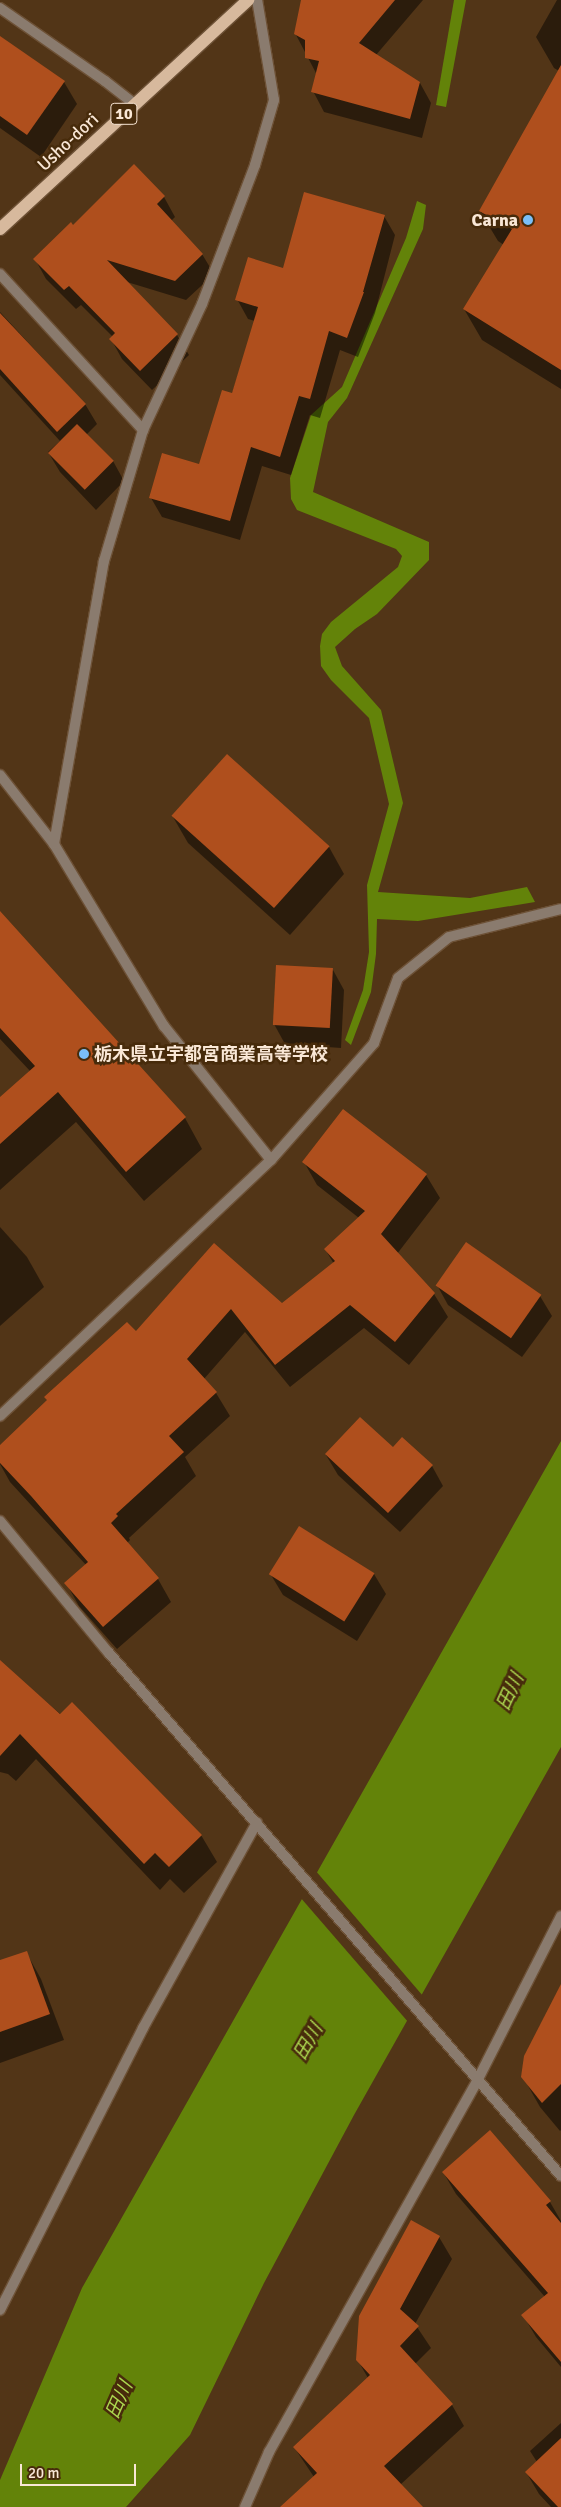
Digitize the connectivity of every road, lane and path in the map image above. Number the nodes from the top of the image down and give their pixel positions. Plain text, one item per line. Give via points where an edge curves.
1 (248, 0) edge
2 (257, 0) edge
3 (0, 8) edge
4 (134, 104) junction
5 (0, 229) edge
6 (0, 274) edge
7 (143, 430) junction
8 (0, 775) edge
9 (54, 844) junction
10 (561, 908) edge
11 (271, 1160) junction
12 (0, 1416) edge
13 (0, 1521) edge
14 (257, 1822) junction
15 (561, 1916) edge
16 (477, 2081) junction
17 (561, 2176) edge
18 (0, 2310) edge
19 (245, 2507) edge

1 - 4 main road, Usho-dori / 10
2 - 7 street via 274,100 254,165 202,304
3 - 4 street
4 - 5 main road, Usho-dori / 10
6 - 7 street
7 - 9 street via 104,561
8 - 9 street
9 - 11 street via 164,1026
10 - 11 street via 449,937 398,978 374,1043
11 - 12 street
13 - 14 street via 109,1653
14 - 16 street
14 - 18 street via 143,2028
15 - 16 street
16 - 17 street
16 - 19 street via 269,2452

